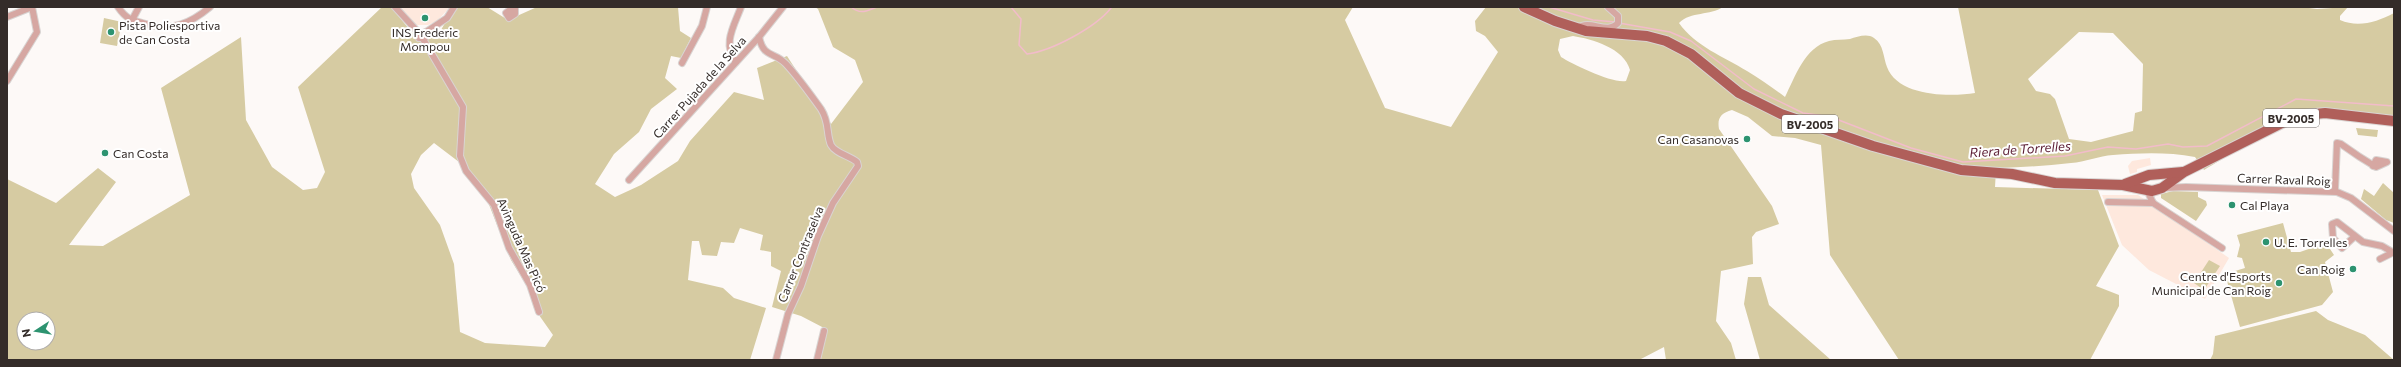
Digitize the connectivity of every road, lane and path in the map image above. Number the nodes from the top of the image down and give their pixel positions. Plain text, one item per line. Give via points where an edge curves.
1 (32, 7) edge
2 (118, 7) edge
3 (139, 7) edge
4 (210, 7) edge
5 (395, 7) edge
6 (454, 7) edge
7 (707, 7) edge
8 (741, 7) edge
9 (784, 7) edge
10 (1524, 7) edge
11 (1608, 7) edge
12 (7, 17) edge
13 (132, 20) junction
14 (1577, 28) junction
15 (418, 32) junction
16 (426, 32) junction
17 (759, 37) junction
18 (423, 39) junction
19 (736, 62) junction
20 (682, 63) dead end
21 (7, 81) edge
22 (2394, 121) edge
23 (2394, 164) edge
24 (2143, 178) junction
25 (629, 180) dead end
26 (2164, 183) junction
27 (2123, 185) junction
28 (2186, 187) junction
29 (2146, 191) junction
30 (2334, 191) junction
31 (2108, 202) dead end
32 (2138, 203) junction
33 (2153, 204) junction
34 (2160, 207) junction
35 (2394, 231) edge
36 (2354, 237) dead end
37 (2222, 248) dead end
38 (2394, 253) edge
39 (2380, 259) dead end
40 (539, 312) dead end
41 (824, 331) dead end
42 (776, 360) edge
43 (817, 360) edge

1 - 12 street
1 - 21 street via 37,32
2 - 13 street
3 - 13 street
4 - 13 street via 176,26 161,28
5 - 15 street, Avinguda Mas Picó
6 - 16 street via 447,18
7 - 20 street via 702,26
8 - 19 street via 729,36 731,55
9 - 17 street, Carrer Pujada de la Selva
10 - 14 main road, BV-2005
11 - 14 street via 1615,13 1617,22 1608,28 1587,25
14 - 27 main road, BV-2005 via 1647,36 1666,41 1691,54 1727,84 1759,104 1873,146 1939,166 2012,174 2055,183
15 - 16 street
15 - 18 street, Avinguda Mas Picó via 418,38
16 - 18 street
17 - 19 street, Carrer Pujada de la Selva
17 - 42 street, Carrer Contraselva via 762,48 785,62 821,109 826,117 831,145 857,162 858,166 833,203 818,236 801,286 788,314
18 - 40 street, Avinguda Mas Picó via 463,108 460,156 464,166 494,205 509,248 530,285
19 - 25 street, Carrer Pujada de la Selva
22 - 26 main road, BV-2005 via 2324,113 2299,115
23 - 30 street via 2387,162 2378,168 2337,143
24 - 26 main road, BV-2005 via 2149,175
24 - 27 main road, BV-2005
24 - 29 main road via 2142,183
26 - 28 street, Carrer Raval Roig
26 - 28 street, Carrer Raval Roig
26 - 29 main road, BV-2005
26 - 34 street via 2155,197
27 - 29 main road, BV-2005
28 - 30 street, Carrer Raval Roig
29 - 32 street via 2144,200
29 - 33 street
30 - 35 street, Carrer Raval Roig via 2351,198
31 - 32 street
32 - 33 street
33 - 34 street
34 - 37 street
36 - 38 street via 2363,242 2382,246
38 - 39 street
41 - 43 street

